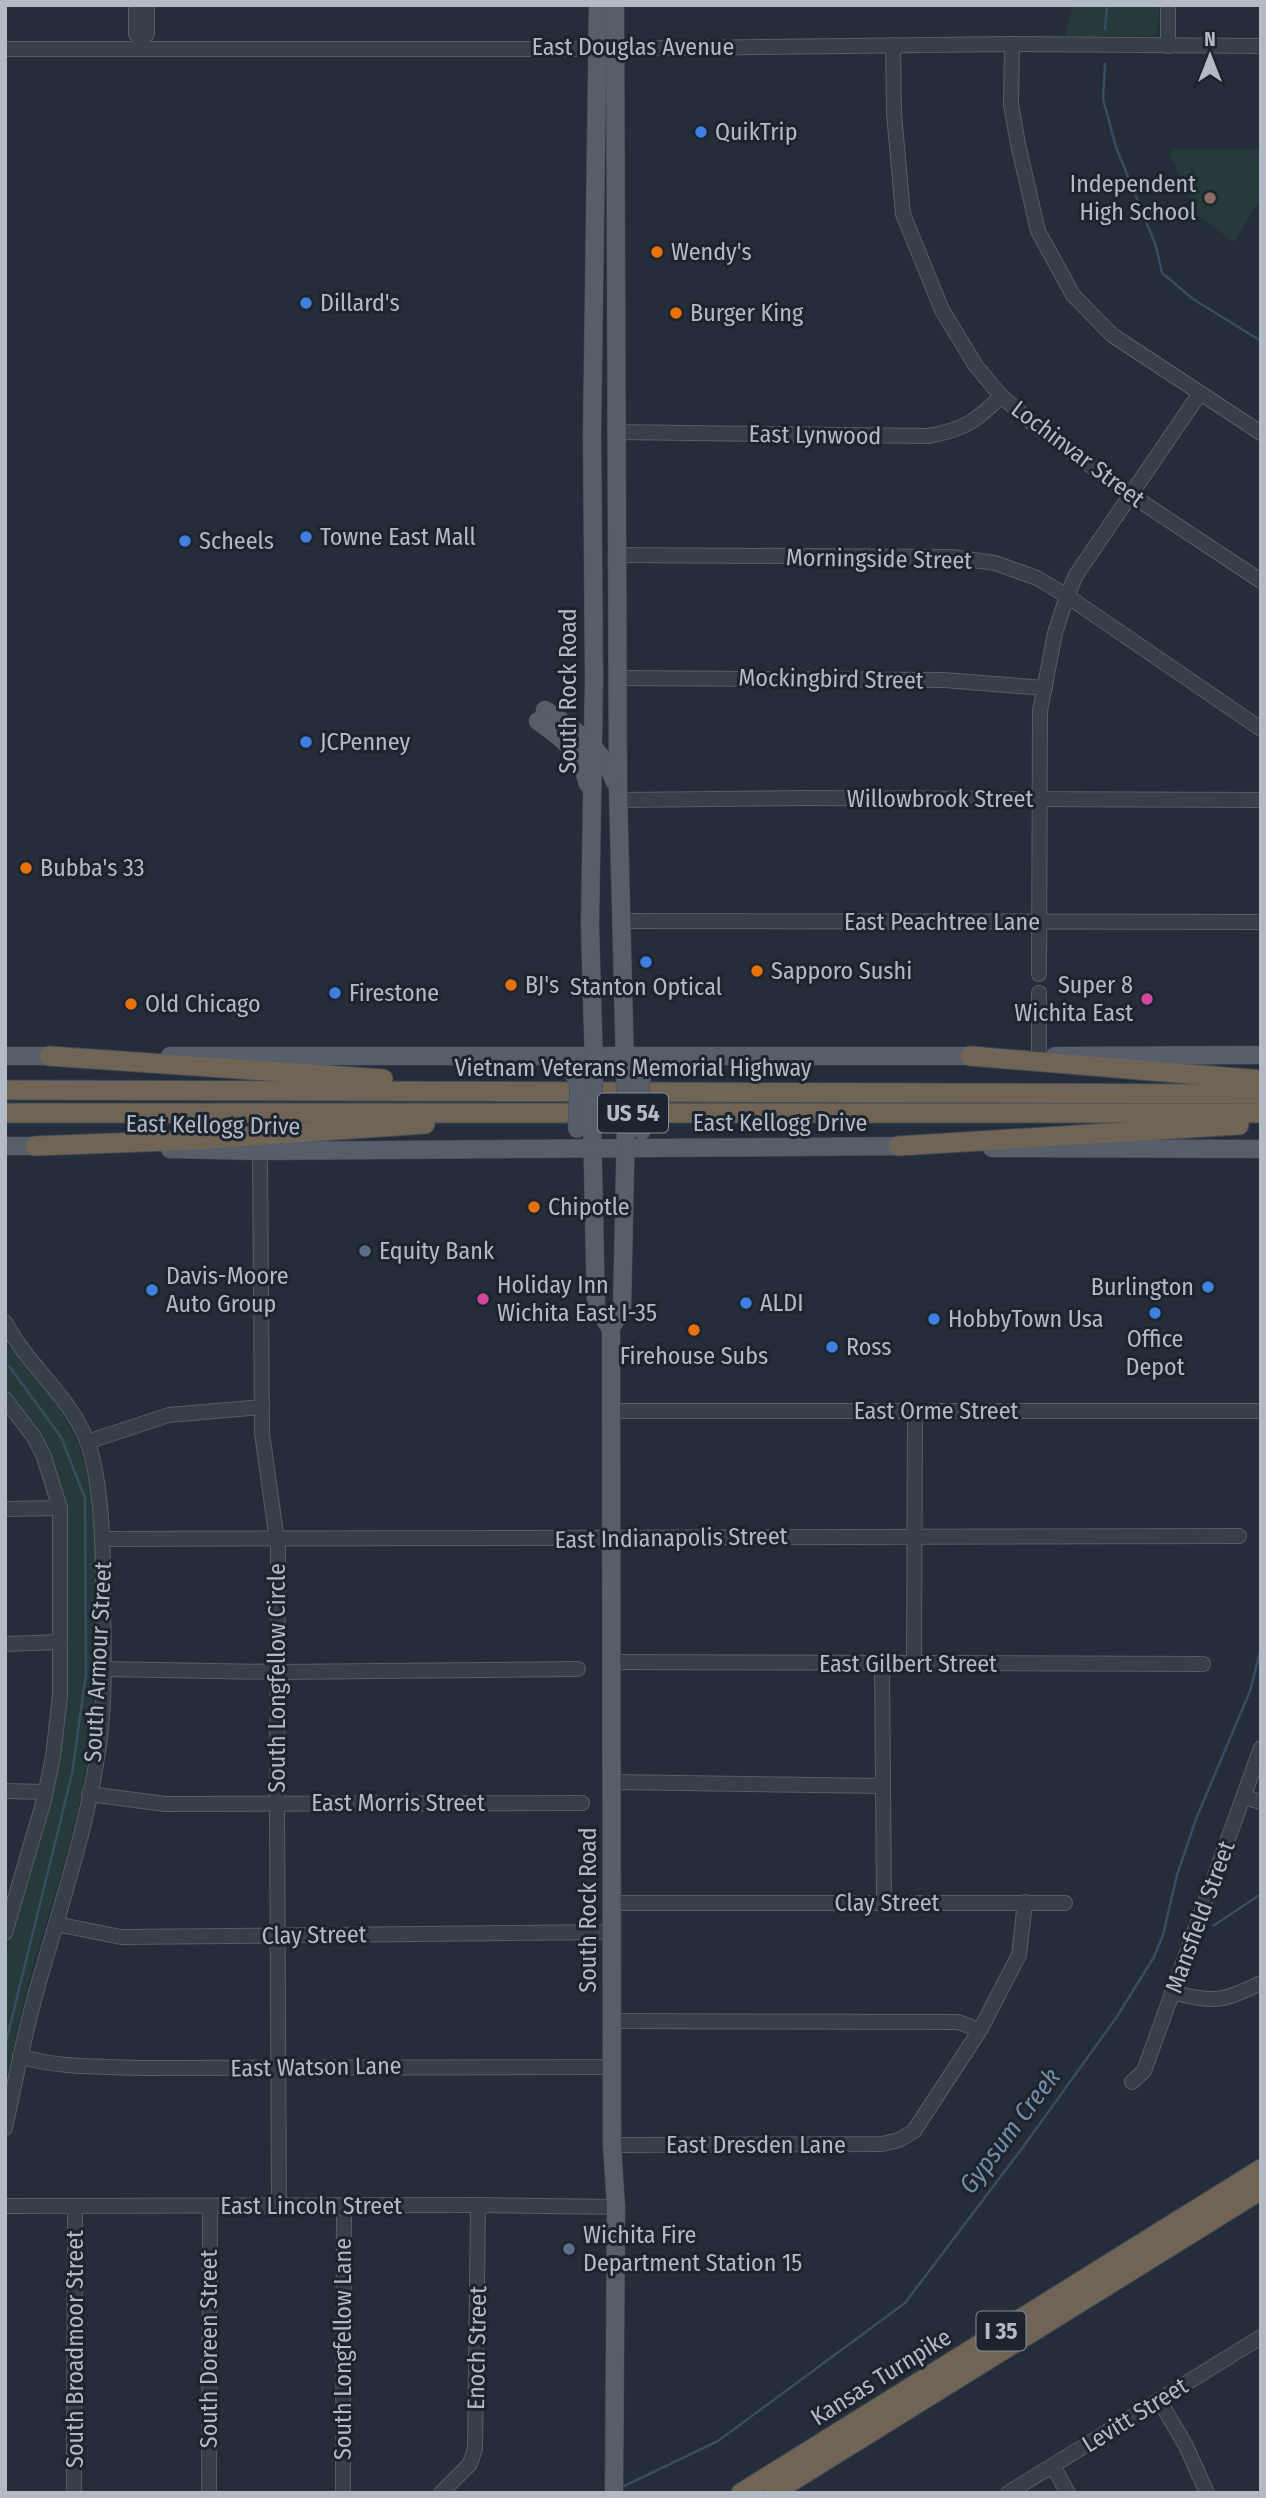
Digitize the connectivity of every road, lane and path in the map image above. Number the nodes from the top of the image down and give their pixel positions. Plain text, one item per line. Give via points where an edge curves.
1 (136, 5) edge
2 (147, 5) edge
3 (598, 5) edge
4 (615, 5) edge
5 (1168, 5) edge
6 (142, 44) junction
7 (1012, 44) junction
8 (893, 45) junction
9 (1261, 46) edge
10 (1168, 47) junction
11 (605, 48) junction
12 (5, 49) edge
13 (1200, 393) junction
14 (1001, 396) junction
15 (615, 432) junction
16 (1261, 433) edge
17 (1131, 495) junction
18 (616, 555) junction
19 (1261, 581) edge
20 (1067, 596) junction
21 (617, 678) junction
22 (1045, 688) junction
23 (593, 690) junction
24 (561, 720) junction
25 (1261, 729) edge
26 (593, 746) junction
27 (618, 794) junction
28 (1040, 799) junction
29 (592, 800) junction
30 (1261, 800) edge
31 (622, 921) junction
32 (1039, 922) junction
33 (1261, 922) edge
34 (1039, 974) dead end
35 (1039, 993) dead end
36 (1261, 1055) edge
37 (5, 1056) edge
38 (50, 1056) junction
39 (547, 1056) junction
40 (664, 1056) junction
41 (970, 1056) junction
42 (1039, 1056) junction
43 (594, 1064) junction
44 (631, 1067) junction
45 (1261, 1080) edge
46 (5, 1090) edge
47 (565, 1092) junction
48 (1261, 1094) edge
49 (5, 1113) edge
50 (564, 1113) junction
51 (1261, 1113) edge
52 (1261, 1124) edge
53 (584, 1127) junction
54 (634, 1128) junction
55 (5, 1146) edge
56 (35, 1146) junction
57 (898, 1146) junction
58 (664, 1148) junction
59 (556, 1149) junction
60 (626, 1149) junction
61 (1261, 1149) edge
62 (592, 1150) junction
63 (260, 1151) junction
64 (5, 1322) edge
65 (611, 1328) junction
66 (8, 1337) edge
67 (5, 1399) edge
68 (262, 1406) junction
69 (611, 1411) junction
70 (915, 1411) junction
71 (1261, 1411) edge
72 (87, 1442) junction
73 (60, 1508) junction
74 (5, 1509) edge
75 (913, 1536) junction
76 (1239, 1536) dead end
77 (103, 1539) junction
78 (612, 1539) junction
79 (277, 1540) junction
80 (60, 1642) junction
81 (5, 1644) edge
82 (613, 1662) junction
83 (882, 1664) junction
84 (914, 1664) junction
85 (1203, 1664) dead end
86 (102, 1669) junction
87 (578, 1669) dead end
88 (277, 1672) junction
89 (1261, 1748) edge
90 (613, 1783) junction
91 (883, 1786) junction
92 (5, 1791) edge
93 (46, 1791) junction
94 (89, 1794) junction
95 (1244, 1797) junction
96 (1261, 1802) edge
97 (582, 1803) dead end
98 (277, 1804) junction
99 (884, 1902) junction
100 (1025, 1902) junction
101 (613, 1903) junction
102 (1065, 1903) dead end
103 (56, 1924) junction
104 (613, 1932) junction
105 (5, 1933) edge
106 (278, 1936) junction
107 (1261, 1983) edge
108 (1172, 1992) junction
109 (613, 2021) junction
110 (980, 2030) junction
111 (20, 2056) junction
112 (612, 2067) junction
113 (279, 2068) junction
114 (1132, 2082) dead end
115 (5, 2128) edge
116 (612, 2146) junction
117 (1261, 2169) edge
118 (1261, 2190) edge
119 (478, 2205) junction
120 (5, 2206) edge
121 (75, 2206) junction
122 (210, 2206) junction
123 (279, 2206) junction
124 (344, 2206) junction
125 (616, 2207) junction
126 (1261, 2337) edge
127 (1159, 2400) junction
128 (1052, 2466) junction
129 (446, 2488) edge
130 (74, 2493) edge
131 (209, 2493) edge
132 (343, 2493) edge
133 (614, 2493) edge
134 (741, 2493) edge
135 (773, 2493) edge
136 (1008, 2493) edge
137 (1068, 2493) edge
138 (1207, 2493) edge

1 - 6 street via 136,34
2 - 6 street via 147,34
3 - 11 main road
4 - 11 main road
5 - 10 street
6 - 11 street, East Douglas Avenue
6 - 12 street, East Douglas Avenue
7 - 8 street, East Douglas Avenue
7 - 10 street, East Douglas Avenue
7 - 13 street via 1012,104 1038,231 1073,295 1112,335
8 - 11 street, East Douglas Avenue
8 - 14 street, Lochinvar Street via 903,214 942,310 976,366
9 - 10 street, East Douglas Avenue
11 - 15 main road, South Rock Road
11 - 23 main road, South Rock Road via 591,554
13 - 16 street
13 - 17 street
14 - 15 street, East Lynwood via 969,425 928,436
14 - 17 street, Lochinvar Street
15 - 18 main road, South Rock Road
17 - 19 street, Lochinvar Street
17 - 20 street via 1076,575
18 - 20 street, Morningside Street via 952,558 995,562
18 - 21 main road, South Rock Road
20 - 22 street
20 - 25 street, Morningside Street
21 - 22 street, Mockingbird Street via 944,680
21 - 27 main road, South Rock Road
22 - 28 street via 1040,711
23 - 24 main road via 581,716
23 - 26 main road, South Rock Road
24 - 26 main road
24 - 29 main road via 542,716 576,754
26 - 27 main road via 604,758
26 - 29 main road, South Rock Road
27 - 28 street, Willowbrook Street
27 - 31 main road, South Rock Road
28 - 30 street, Willowbrook Street
28 - 32 street
29 - 43 main road, South Rock Road
31 - 32 street, East Peachtree Lane
31 - 44 main road, South Rock Road
32 - 33 street, East Peachtree Lane
32 - 34 street
35 - 42 street
36 - 42 main road
37 - 38 main road
38 - 39 main road
38 - 47 highway
39 - 43 main road
39 - 53 main road, bridge via 570,1068 579,1083
40 - 41 main road
40 - 44 main road
40 - 44 main road
41 - 42 main road
41 - 45 highway
43 - 44 main road
43 - 53 main road, South Rock Road, bridge
44 - 54 main road, South Rock Road, bridge via 640,1082 640,1121
46 - 47 highway, Vietnam Veterans Memorial Highway / US 54
47 - 48 highway, Vietnam Veterans Memorial Highway / US 54
49 - 50 highway, Vietnam Veterans Memorial Highway / US 54
50 - 51 highway, Vietnam Veterans Memorial Highway / US 54
50 - 56 highway via 298,1134
52 - 57 highway
53 - 59 main road
53 - 62 main road, South Rock Road
54 - 58 main road
54 - 60 main road, South Rock Road
55 - 56 main road, East Kellogg Drive
56 - 63 main road, East Kellogg Drive
57 - 58 main road, East Kellogg Drive
57 - 61 main road, East Kellogg Drive
58 - 60 main road, East Kellogg Drive
59 - 62 main road, East Kellogg Drive
59 - 63 main road, East Kellogg Drive
60 - 62 main road, East Kellogg Drive
60 - 65 main road, South Rock Road via 622,1308
62 - 65 main road, South Rock Road via 596,1308
63 - 68 street, South Longfellow Circle
64 - 66 street, South Armour Street
65 - 69 main road, South Rock Road
66 - 72 street, South Armour Street via 66,1403
67 - 73 street, South Armour Street via 39,1447
68 - 72 street via 169,1415
68 - 79 street, South Longfellow Circle
69 - 70 street, East Orme Street
69 - 78 main road, South Rock Road
70 - 71 street, East Orme Street
70 - 75 street
72 - 77 street, South Armour Street
73 - 74 street
73 - 80 street, South Armour Street
75 - 76 street, East Indianapolis Street
75 - 78 street, East Indianapolis Street
75 - 84 street
77 - 79 street, East Indianapolis Street
77 - 86 street, South Armour Street
78 - 79 street, East Indianapolis Street
78 - 82 main road, South Rock Road
79 - 88 street, South Longfellow Circle
80 - 81 street
80 - 93 street, South Armour Street via 60,1695
82 - 83 street, East Gilbert Street
82 - 90 main road, South Rock Road
83 - 84 street, East Gilbert Street
83 - 91 street
84 - 85 street, East Gilbert Street
86 - 88 street
86 - 94 street, South Armour Street via 100,1737
87 - 88 street
88 - 98 street, South Longfellow Circle
89 - 95 street, Mansfield Street
90 - 91 street
90 - 101 main road, South Rock Road
91 - 99 street
92 - 93 street
93 - 105 street, South Armour Street
94 - 98 street, East Morris Street via 165,1804
94 - 103 street, South Armour Street
95 - 96 street
95 - 108 street, Mansfield Street
97 - 98 street, East Morris Street
98 - 106 street, South Longfellow Circle
99 - 100 street, Clay Street
99 - 101 street, Clay Street
100 - 102 street, Clay Street
100 - 110 street via 1020,1955
101 - 104 main road, South Rock Road
103 - 106 street, Clay Street via 121,1937
103 - 111 street, South Armour Street
104 - 106 street, Clay Street
104 - 109 main road, South Rock Road
106 - 113 street, South Longfellow Circle
107 - 108 street via 1229,1998 1203,2000
108 - 114 street, Mansfield Street via 1144,2071
109 - 110 street via 958,2022
109 - 112 main road, South Rock Road
110 - 116 street, East Dresden Lane via 914,2131 899,2140 881,2144
111 - 113 street, East Watson Lane via 74,2066
111 - 115 street, South Armour Street
112 - 113 street, East Watson Lane
112 - 116 main road, South Rock Road
113 - 123 street, South Longfellow Circle
116 - 125 main road, South Rock Road
117 - 134 highway, Kansas Turnpike / I 35
118 - 135 highway, Kansas Turnpike / I 35
119 - 124 street, East Lincoln Street
119 - 125 street, East Lincoln Street
119 - 129 street, Enoch Street via 475,2449 470,2464
120 - 121 street, East Lincoln Street
121 - 122 street, East Lincoln Street
121 - 130 street, South Broadmoor Street
122 - 123 street, East Lincoln Street
122 - 131 street, South Doreen Street
123 - 124 street, East Lincoln Street
124 - 132 street, South Longfellow Lane
125 - 133 main road, South Rock Road
126 - 127 street, Levitt Street
127 - 128 street, Levitt Street
127 - 138 street
128 - 136 street, Levitt Street
128 - 137 street

